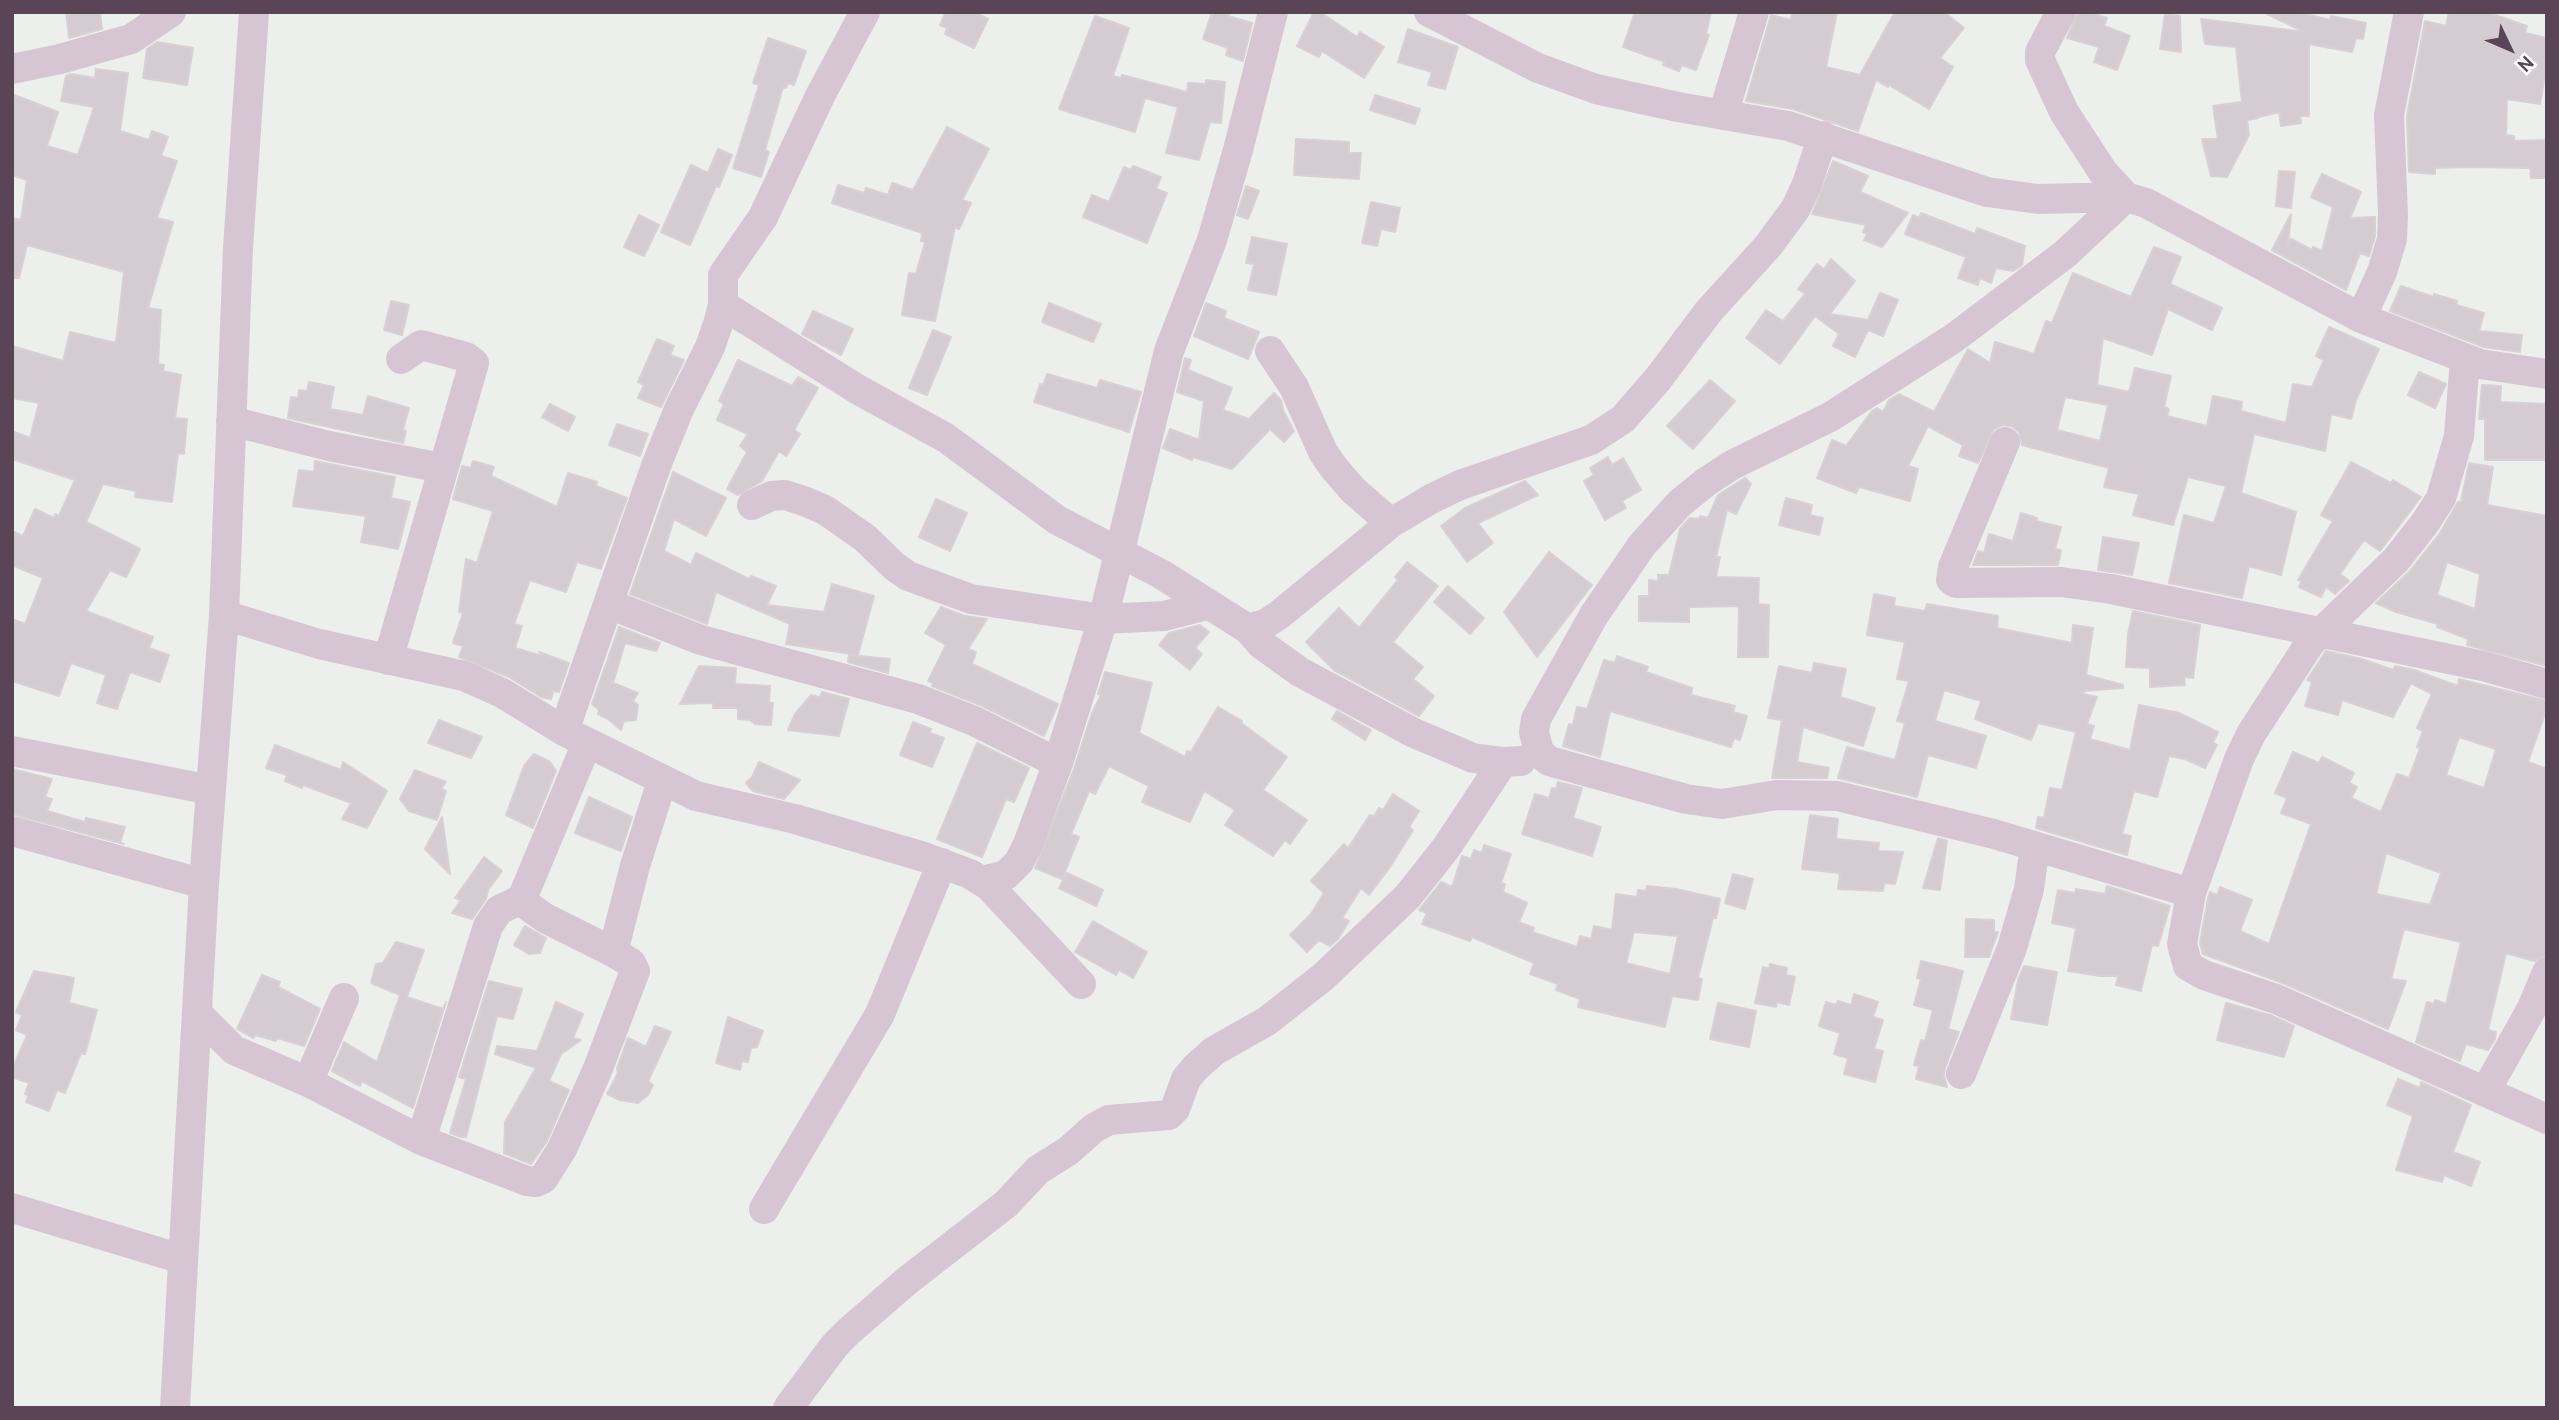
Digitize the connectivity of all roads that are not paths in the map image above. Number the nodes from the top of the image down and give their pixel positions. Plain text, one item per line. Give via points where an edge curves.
1 (172, 12) edge
2 (254, 12) edge
3 (865, 12) edge
4 (1273, 12) edge
5 (1429, 12) edge
6 (1754, 12) edge
7 (2061, 12) edge
8 (2409, 12) edge
9 (12, 69) edge
10 (1723, 115) junction
11 (1823, 136) junction
12 (2126, 197) junction
13 (723, 305) junction
14 (2361, 317) junction
15 (1270, 351) dead end
16 (401, 359) dead end
17 (2465, 359) junction
18 (2547, 374) edge
19 (231, 421) junction
20 (2005, 442) dead end
21 (442, 468) junction
22 (751, 505) dead end
23 (1391, 523) junction
24 (1119, 551) junction
25 (609, 604) junction
26 (1207, 605) junction
27 (224, 615) junction
28 (1102, 619) junction
29 (1248, 629) junction
30 (2320, 631) junction
31 (388, 660) junction
32 (2547, 684) edge
33 (575, 737) junction
34 (12, 751) edge
35 (1549, 761) junction
36 (1503, 762) junction
37 (1058, 763) junction
38 (662, 781) junction
39 (211, 790) junction
40 (12, 831) edge
41 (2035, 846) junction
42 (942, 863) junction
43 (982, 881) junction
44 (204, 884) junction
45 (2191, 893) junction
46 (522, 899) junction
47 (614, 952) junction
48 (2547, 971) edge
49 (1080, 984) dead end
50 (344, 998) dead end
51 (198, 1014) junction
52 (1961, 1074) dead end
53 (308, 1082) junction
54 (2484, 1092) junction
55 (2547, 1119) edge
56 (421, 1140) junction
57 (12, 1208) edge
58 (764, 1209) dead end
59 (182, 1259) junction
60 (175, 1408) edge
61 (788, 1408) edge

1 - 9 street via 131,39
2 - 19 street
3 - 13 street via 763,218 723,275
4 - 24 street via 1212,240 1169,351
5 - 10 street via 1564,79
6 - 10 street
7 - 12 street via 2040,60 2076,132
8 - 14 street via 2388,128 2392,239
10 - 11 street
11 - 12 street via 1998,194 2068,200
11 - 23 street via 1796,208 1623,419 1591,440 1460,485
12 - 14 street via 2164,212
12 - 35 street via 2065,254 1954,338 1830,417 1732,465 1680,503 1621,573 1536,719 1536,744
13 - 24 street via 946,438 1058,520
13 - 25 street via 710,347 656,466
14 - 17 street
15 - 23 street via 1284,369 1334,468
16 - 21 street via 421,345 473,362
17 - 18 street
17 - 30 street via 2459,436 2441,498 2396,560
19 - 21 street
19 - 27 street
20 - 30 street via 1953,566 1951,580 1956,583 2081,584
21 - 31 street
22 - 28 street via 771,496 804,501 856,531 908,576 971,599
23 - 29 street via 1301,598 1265,624
24 - 26 street
24 - 28 street
25 - 33 street
25 - 37 street via 701,640 918,699
26 - 28 street via 1164,616
26 - 29 street
27 - 31 street
27 - 39 street
28 - 37 street
29 - 36 street via 1300,672 1414,733 1473,758
30 - 32 street
30 - 45 street via 2269,703 2239,759
31 - 33 street via 451,672 484,684
33 - 38 street
33 - 46 street via 565,799
34 - 39 street
35 - 36 street
35 - 41 street via 1721,804 1777,795 1837,796
36 - 61 street via 1415,887 1323,976 1267,1021 1214,1051 1195,1068 1169,1115 1109,1120 1038,1170 996,1212 849,1331
37 - 43 street via 1019,862 1006,875
38 - 42 street via 696,796 795,819
38 - 47 street
39 - 44 street
40 - 44 street
41 - 45 street
41 - 52 street via 2029,889 2012,948
42 - 43 street
42 - 58 street via 880,1014
43 - 49 street
44 - 51 street
45 - 54 street via 2182,944 2189,966 2276,999
46 - 47 street via 528,908
46 - 56 street via 499,910 488,926
47 - 56 street via 633,965 634,974 597,1072 545,1177 527,1181
48 - 54 street via 2532,1008
50 - 53 street
51 - 53 street via 234,1050
51 - 59 street
53 - 56 street
54 - 55 street
57 - 59 street
59 - 60 street

